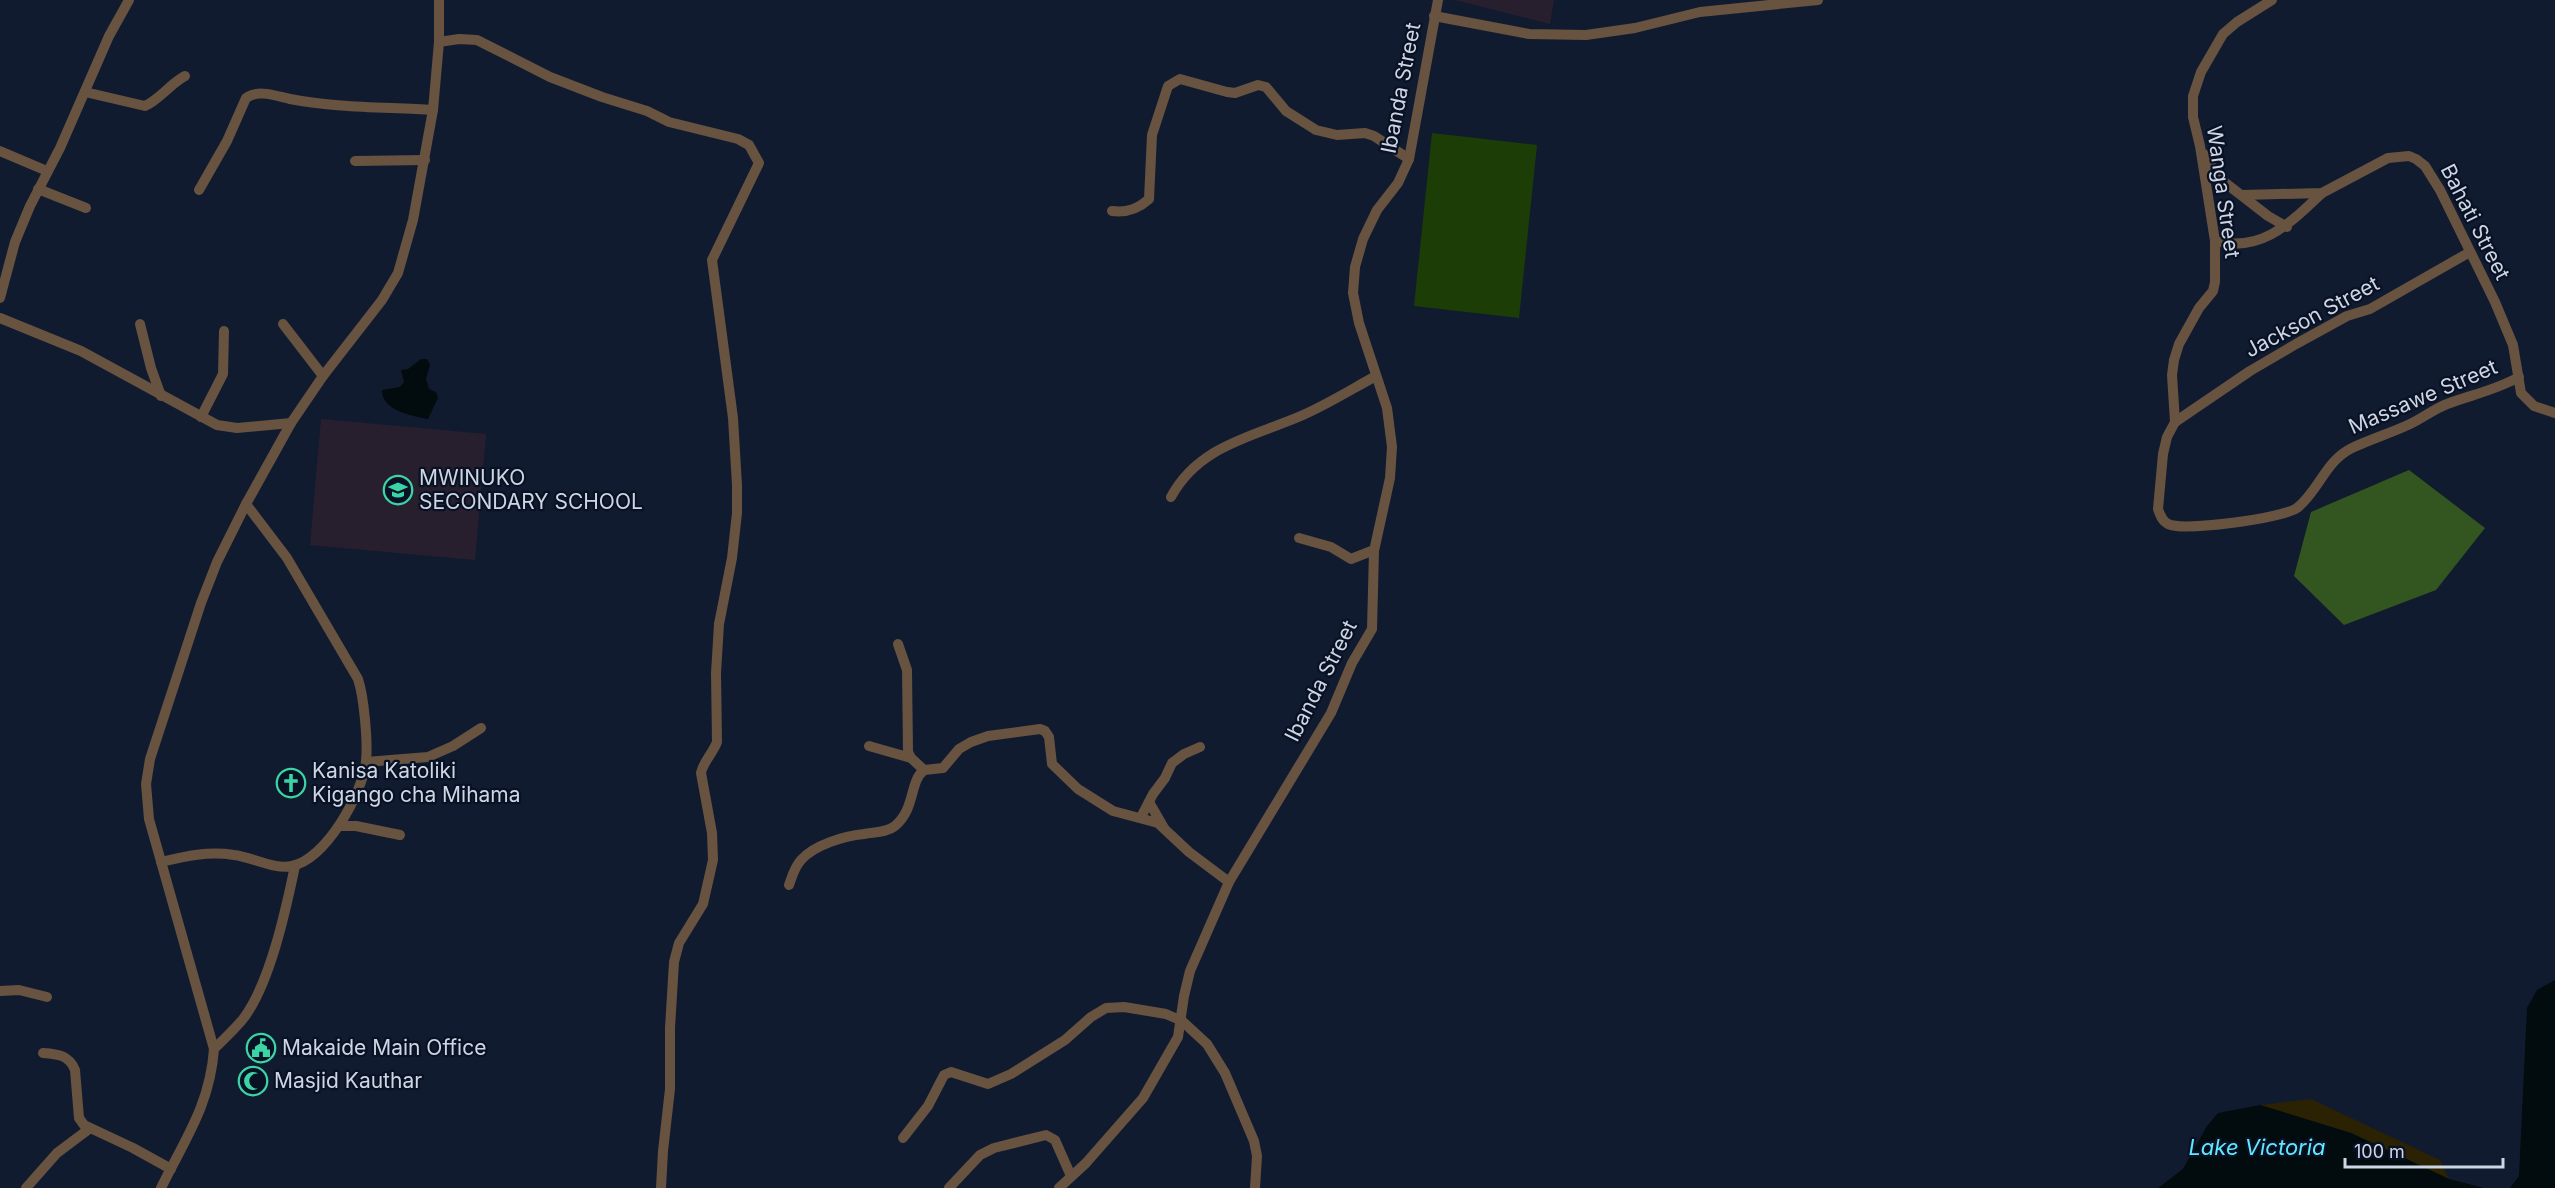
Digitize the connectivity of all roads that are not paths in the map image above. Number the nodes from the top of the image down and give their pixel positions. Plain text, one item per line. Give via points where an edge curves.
1 (129, 0) edge
2 (439, 0) edge
3 (1438, 0) edge
4 (1818, 0) edge
5 (2272, 0) edge
6 (1434, 16) junction
7 (439, 42) junction
8 (185, 75) dead end
9 (85, 92) junction
10 (433, 110) junction
11 (2200, 146) junction
12 (0, 151) edge
13 (1409, 159) junction
14 (425, 160) junction
15 (355, 161) dead end
16 (47, 171) junction
17 (38, 189) junction
18 (199, 190) dead end
19 (2322, 193) junction
20 (2242, 195) junction
21 (86, 208) dead end
22 (1112, 212) dead end
23 (2287, 227) junction
24 (2215, 241) junction
25 (2470, 252) junction
26 (0, 298) edge
27 (0, 318) edge
28 (140, 324) dead end
29 (284, 324) dead end
30 (224, 331) dead end
31 (323, 376) junction
32 (1376, 376) junction
33 (2519, 377) junction
34 (161, 396) junction
35 (2555, 413) edge
36 (201, 417) junction
37 (2175, 422) junction
38 (291, 423) junction
39 (1171, 497) dead end
40 (246, 504) junction
41 (2160, 515) joint
42 (1299, 538) dead end
43 (1374, 549) junction
44 (898, 644) dead end
45 (481, 728) dead end
46 (869, 746) dead end
47 (1200, 747) dead end
48 (911, 758) junction
49 (366, 762) junction
50 (924, 770) junction
51 (1149, 802) junction
52 (1141, 817) junction
53 (340, 826) junction
54 (1165, 829) junction
55 (400, 835) dead end
56 (161, 862) junction
57 (295, 866) junction
58 (1229, 882) junction
59 (789, 885) dead end
60 (0, 991) edge
61 (47, 997) dead end
62 (1182, 1021) junction
63 (214, 1049) junction
64 (43, 1053) dead end
65 (89, 1129) junction
66 (903, 1138) dead end
67 (171, 1169) junction
68 (1071, 1176) junction
69 (26, 1188) edge
70 (161, 1188) edge
71 (661, 1188) edge
72 (949, 1188) edge
73 (1059, 1188) edge
74 (1255, 1188) edge

1 - 9 street
2 - 7 street
3 - 6 street, Ibanda Street
4 - 6 street via 1700,12 1586,35 1529,34
5 - 11 street, Wanga Street via 2223,34 2201,72 2193,96
6 - 13 street, Ibanda Street
7 - 10 street
7 - 71 street via 477,40 550,77 602,97 669,122 738,139 749,146 759,163 712,260 733,418 737,513 719,624 717,742 701,773 713,860 703,904 679,943 674,962 670,1089
8 - 9 street via 145,106
9 - 16 street
10 - 14 street
10 - 18 street via 306,102 251,94
11 - 20 street via 2219,178
11 - 24 street, Wanga Street
12 - 16 street
13 - 22 street via 1365,133 1337,135 1316,130 1286,111 1266,87 1258,85 1235,93 1180,79 1168,86 1152,135 1149,199 1133,210
13 - 32 street, Ibanda Street via 1398,183 1377,210 1354,267 1353,293 1359,323
14 - 15 street
14 - 31 street via 399,273
16 - 17 street
17 - 21 street
17 - 26 street via 15,242
19 - 20 street, Bahati Street
19 - 23 street
19 - 25 street, Bahati Street via 2388,158 2409,156 2425,166 2440,189
20 - 23 street
23 - 24 street via 2244,244
24 - 37 street, Wanga Street via 2213,291 2199,308 2174,360
25 - 33 street, Bahati Street via 2509,336
25 - 37 street, Jackson Street via 2370,309 2347,316 2296,344
27 - 34 street via 81,351
28 - 34 street
29 - 31 street
30 - 36 street via 223,374
31 - 38 street
32 - 39 street via 1305,414 1220,447 1188,472
32 - 43 street, Ibanda Street via 1387,408 1392,447 1390,478
33 - 35 street, Bahati Street via 2521,393 2534,406
33 - 41 street, Massawe Street via 2444,405 2348,450 2326,469 2312,492 2290,512 2175,526
34 - 36 street
36 - 38 street via 237,428
37 - 41 street, Wanga Street via 2163,454
38 - 40 street
40 - 49 street via 296,572 358,679
40 - 56 street via 201,603 150,759 147,802
42 - 43 street via 1331,547 1351,559
43 - 58 street, Ibanda Street via 1372,629 1323,727
44 - 48 street via 907,670 907,743
45 - 49 street via 428,757
46 - 48 street
47 - 51 street via 1172,763
48 - 50 street
49 - 53 street
50 - 52 street via 943,768 959,749 978,739 1042,729 1049,737 1052,764 1069,782 1100,805
50 - 59 street via 916,781 912,803 895,826 809,852 795,869
51 - 52 street
51 - 54 street
52 - 54 street
53 - 55 street
53 - 57 street via 322,848
54 - 58 street
56 - 57 street via 207,852
56 - 63 street
57 - 63 street via 283,921 256,995 244,1017
58 - 62 street, Ibanda Street via 1190,971
60 - 61 street via 19,990
62 - 66 street via 1166,1014 1106,1008 1065,1040 1001,1079 980,1083 951,1072 944,1076 928,1106
62 - 68 street, Ibanda Street via 1178,1037 1143,1098
62 - 74 street via 1207,1044 1225,1073 1254,1141
63 - 67 street via 205,1102
64 - 65 street via 70,1060 75,1070 79,1118
65 - 67 street
65 - 69 street via 57,1153
67 - 70 street
68 - 72 street via 1055,1140 1046,1136 980,1155
68 - 73 street, Ibanda Street

